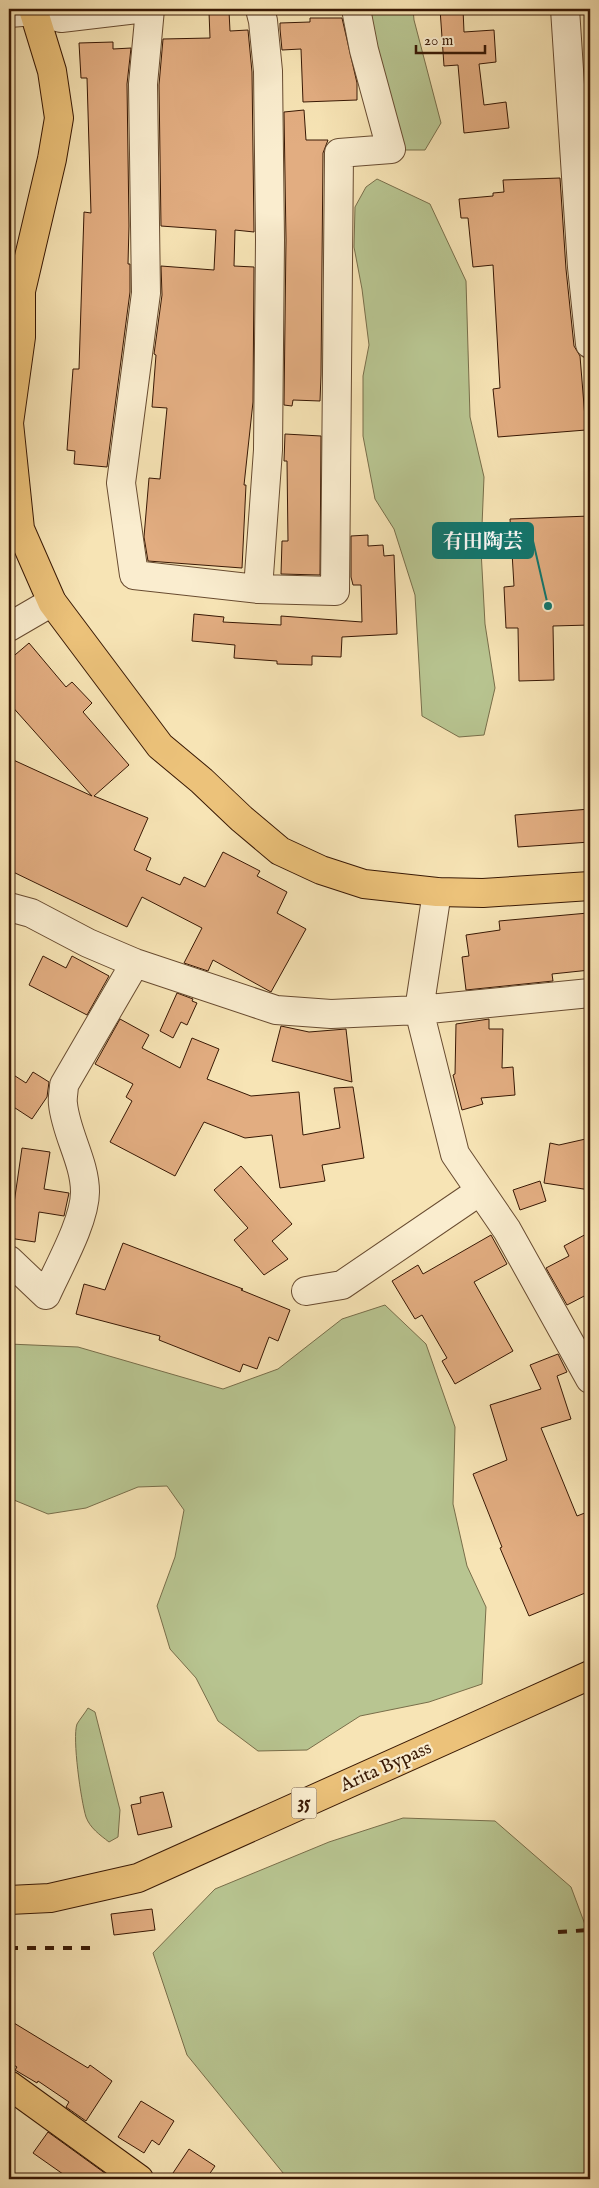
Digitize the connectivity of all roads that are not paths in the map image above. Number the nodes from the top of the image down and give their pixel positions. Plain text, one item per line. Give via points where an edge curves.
1 (137, 9) edge
2 (150, 9) edge
3 (260, 9) edge
4 (356, 9) edge
5 (565, 9) edge
6 (26, 11) edge
7 (590, 344) edge
8 (258, 589) junction
9 (52, 602) junction
10 (9, 627) edge
11 (590, 886) edge
12 (437, 892) junction
13 (9, 907) edge
14 (135, 963) junction
15 (590, 993) edge
16 (419, 1010) junction
17 (480, 1191) junction
18 (9, 1260) edge
19 (306, 1291) dead end
20 (590, 1379) edge
21 (590, 1675) edge
22 (9, 1900) edge
23 (9, 2085) edge
24 (139, 2179) edge

1 - 6 street via 61,18
2 - 8 street via 143,84 146,293 121,483 134,575
3 - 8 street via 268,71 270,240 268,450
4 - 8 street via 390,149 339,153 335,591
5 - 7 street
6 - 9 main road via 52,71 59,118 21,291 21,337 9,423 20,529
9 - 10 street
9 - 12 main road via 160,746 280,851 321,870 364,884
11 - 12 main road via 483,893
12 - 16 street
13 - 14 street via 31,913
14 - 16 street via 276,1010 331,1014
14 - 18 street via 64,1085 63,1103 86,1192 83,1211 46,1295
15 - 16 street
16 - 17 street via 455,1154
17 - 19 street via 342,1285
17 - 20 street via 507,1230
21 - 22 main road, Arita Bypass / 35 via 138,1878 50,1898
23 - 24 main road

